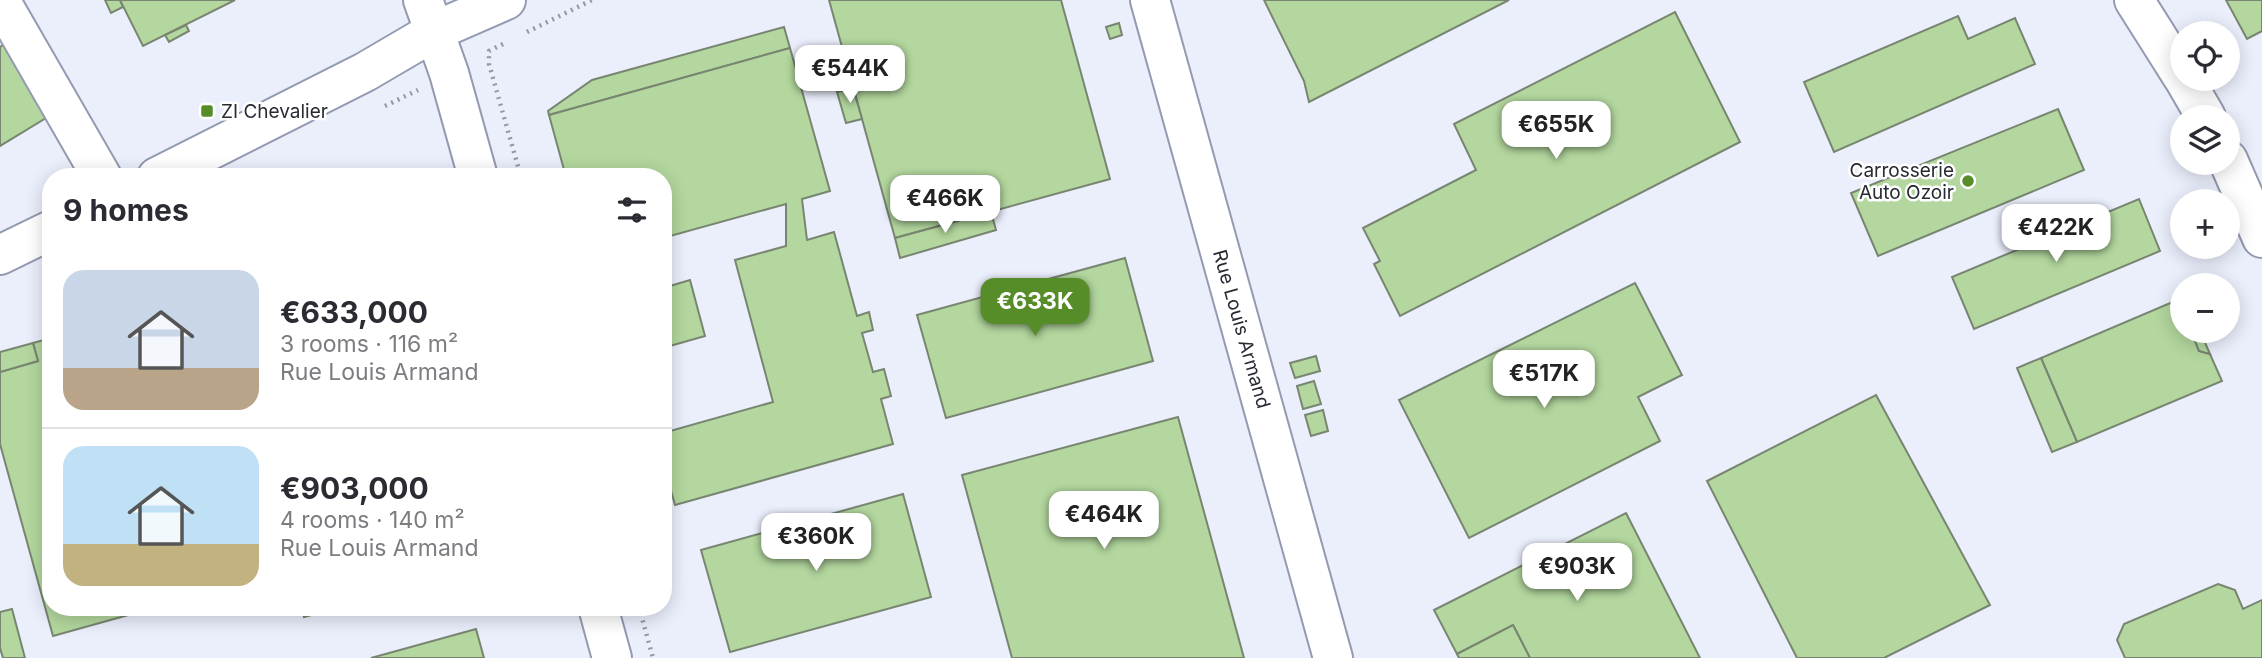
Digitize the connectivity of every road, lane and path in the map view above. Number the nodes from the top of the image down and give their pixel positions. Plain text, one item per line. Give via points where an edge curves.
1 (0, 0) edge
2 (506, 0) edge
3 (592, 0) edge
4 (1150, 0) edge
5 (2134, 0) edge
6 (429, 16) edge
7 (523, 34) dead end
8 (512, 40) dead end
9 (2170, 57) edge
10 (97, 168) edge
11 (175, 168) edge
12 (475, 168) edge
13 (519, 168) edge
14 (2235, 175) edge
15 (42, 234) edge
16 (2262, 238) edge
17 (0, 255) edge
18 (600, 616) edge
19 (641, 616) edge
20 (612, 658) edge
21 (653, 658) edge
22 (1333, 658) edge

1 - 10 street
2 - 6 street
3 - 7 path
4 - 22 street, Rue Louis Armand
5 - 9 street
6 - 11 street via 365,72
6 - 12 street
8 - 13 path via 489,51 489,64
14 - 16 street
15 - 17 street
18 - 20 street
19 - 21 path

